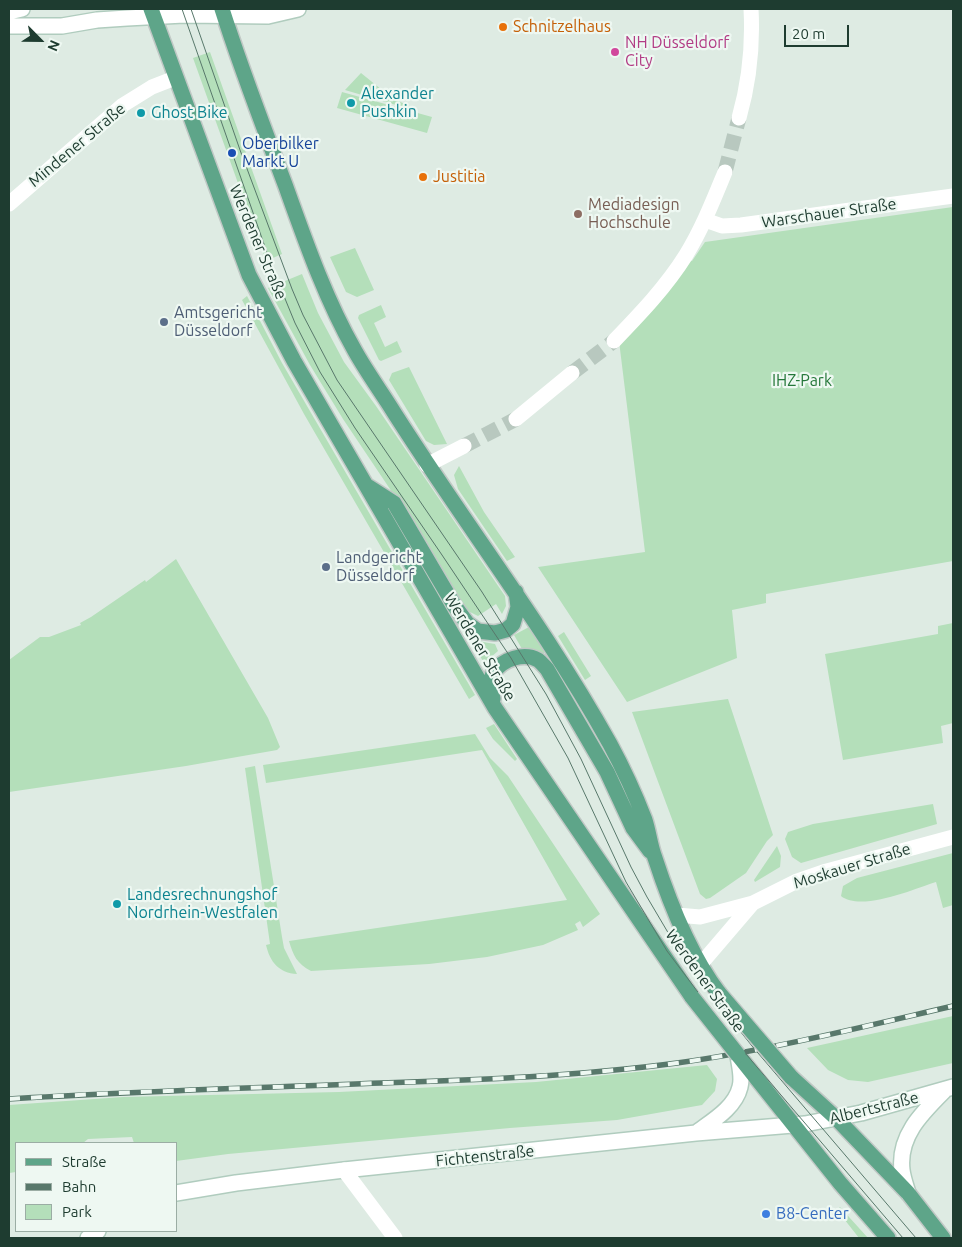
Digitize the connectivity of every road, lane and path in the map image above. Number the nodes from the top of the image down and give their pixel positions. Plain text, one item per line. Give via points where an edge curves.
1 (22, 9) edge
2 (298, 9) edge
3 (751, 9) edge
4 (9, 12) edge
5 (223, 12) edge
6 (152, 13) edge
7 (9, 26) edge
8 (175, 78) junction
9 (739, 118) tunnel mouth
10 (725, 172) tunnel mouth
11 (953, 196) edge
12 (9, 204) edge
13 (705, 220) junction
14 (614, 341) tunnel mouth
15 (572, 373) tunnel mouth
16 (516, 420) tunnel mouth
17 (464, 446) tunnel mouth
18 (427, 465) junction
19 (366, 485) junction
20 (516, 592) junction
21 (496, 708) junction
22 (953, 837) edge
23 (654, 856) junction
24 (753, 903) junction
25 (677, 915) junction
26 (700, 965) junction
27 (738, 1055) junction
28 (949, 1088) edge
29 (837, 1119) junction
30 (794, 1126) junction
31 (696, 1133) junction
32 (344, 1170) junction
33 (178, 1193) edge
34 (908, 1193) junction
35 (394, 1238) edge
36 (888, 1238) edge
37 (943, 1238) edge

1 - 4 street
2 - 5 street via 268,16
3 - 9 street via 748,74
5 - 6 street
5 - 18 main road, Werdener Straße via 309,251 333,307 356,352
6 - 7 street via 62,26
6 - 8 main road, Werdener Straße
8 - 12 street, Mindener Straße via 152,87 124,105
8 - 19 main road, Werdener Straße via 254,286
10 - 13 street
11 - 13 street, Warschauer Straße via 741,225 722,226
13 - 14 street via 670,278
15 - 16 street
17 - 18 street
18 - 20 main road, Werdener Straße
19 - 20 main road via 394,503 454,606 478,631 494,633 513,624 518,607
19 - 21 main road, Werdener Straße
20 - 23 main road, Werdener Straße via 611,746 646,822
21 - 23 main road via 491,689 494,672 511,658 537,660 546,669 607,772 633,828
21 - 27 main road, Werdener Straße, bridge via 692,997
22 - 24 street, Moskauer Straße via 823,872
23 - 25 main road, Werdener Straße
24 - 25 street, Moskauer Straße via 700,917
24 - 26 street, Moskauer Straße
25 - 26 main road, Werdener Straße
26 - 29 main road, Werdener Straße, bridge via 718,993 791,1077
27 - 30 main road, Werdener Straße
27 - 31 street via 740,1088 722,1114
28 - 29 street, Albertstraße
28 - 34 street via 913,1125 906,1138 902,1171
29 - 30 street, Albertstraße
29 - 34 main road, Werdener Straße
30 - 31 street, Fichtenstraße
30 - 36 main road, Werdener Straße
31 - 32 street, Fichtenstraße
32 - 33 street, Fichtenstraße
32 - 35 street
34 - 37 main road, Werdener Straße

